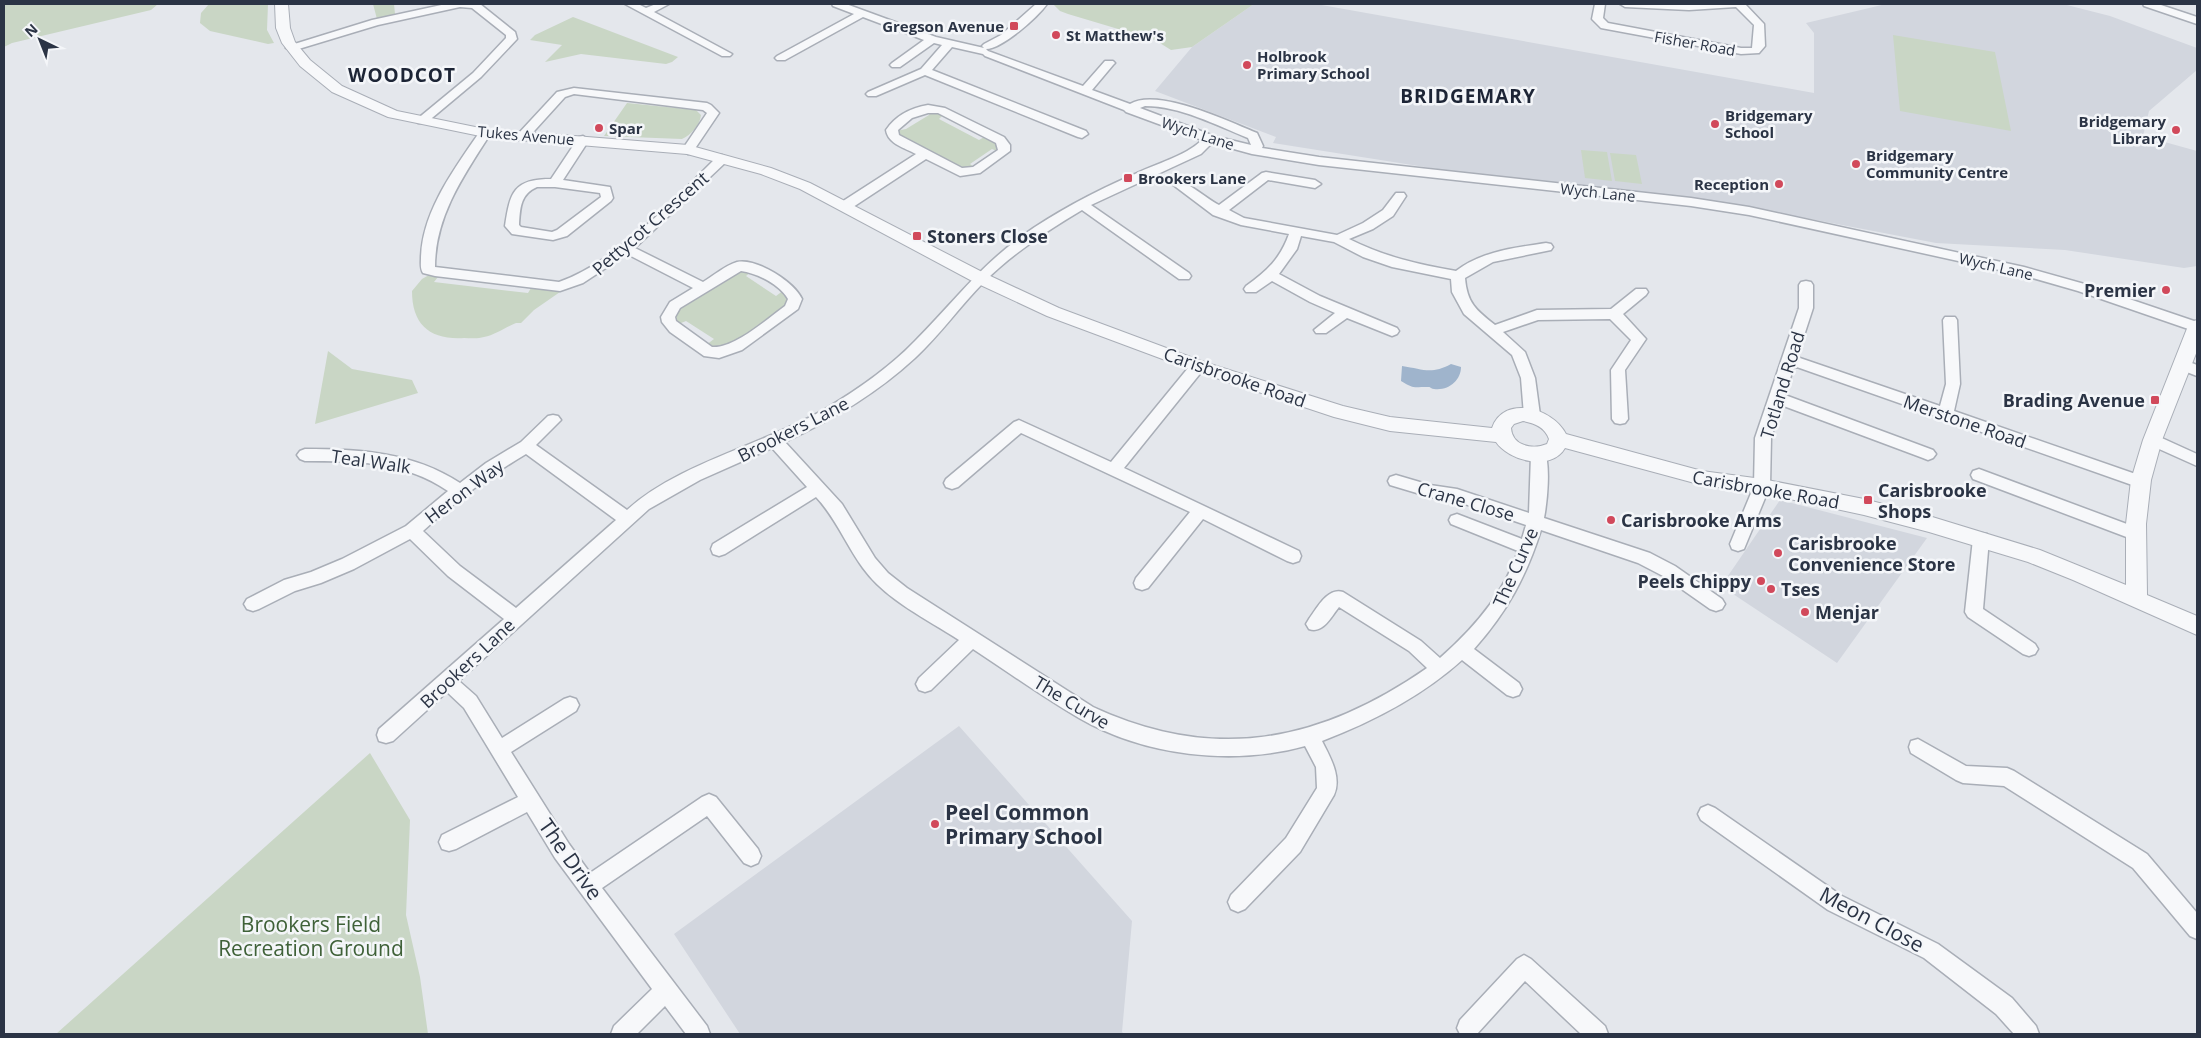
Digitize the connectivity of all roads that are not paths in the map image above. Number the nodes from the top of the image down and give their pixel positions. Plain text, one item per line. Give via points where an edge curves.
1 (281, 4) edge
2 (630, 4) edge
3 (664, 4) edge
4 (837, 4) edge
5 (1042, 4) edge
6 (1600, 4) edge
7 (1625, 4) edge
8 (1740, 4) edge
9 (2148, 4) edge
10 (2197, 11) edge
11 (646, 12) junction
12 (863, 12) junction
13 (2192, 19) edge
14 (1005, 37) joint
15 (932, 39) junction
16 (950, 44) junction
17 (292, 48) junction
18 (992, 51) junction
19 (726, 54) dead end
20 (781, 58) dead end
21 (1109, 63) dead end
22 (896, 65) dead end
23 (925, 71) junction
24 (1085, 91) junction
25 (872, 94) dead end
26 (1130, 110) junction
27 (422, 120) junction
28 (485, 134) junction
29 (1082, 134) dead end
30 (522, 137) junction
31 (1210, 139) junction
32 (583, 140) junction
33 (688, 150) junction
34 (1252, 150) junction
35 (924, 154) junction
36 (722, 159) junction
37 (1174, 182) dead end
38 (555, 183) junction
39 (1315, 184) dead end
40 (1400, 196) dead end
41 (1083, 205) junction
42 (845, 206) junction
43 (1218, 212) junction
44 (1296, 232) junction
45 (1338, 239) junction
46 (1546, 247) dead end
47 (625, 248) junction
48 (1271, 275) junction
49 (1184, 276) dead end
50 (1458, 276) junction
51 (980, 278) junction
52 (1806, 285) dead end
53 (703, 287) junction
54 (1250, 289) dead end
55 (1641, 292) dead end
56 (1344, 312) junction
57 (1614, 314) junction
58 (1950, 320) dead end
59 (2197, 327) edge
60 (1320, 330) dead end
61 (1392, 331) dead end
62 (1492, 331) junction
63 (1788, 359) junction
64 (1198, 366) junction
65 (2191, 368) edge
66 (1775, 397) junction
67 (1946, 414) junction
68 (1532, 415) junction
69 (1620, 419) dead end
70 (553, 420) dead end
71 (1501, 436) junction
72 (1558, 439) junction
73 (2153, 440) junction
74 (775, 442) junction
75 (526, 446) junction
76 (1928, 454) dead end
77 (305, 455) dead end
78 (1539, 455) junction
79 (2197, 460) edge
80 (1113, 471) junction
81 (1979, 475) dead end
82 (1396, 481) dead end
83 (2141, 482) junction
84 (952, 484) dead end
85 (1762, 486) junction
86 (818, 488) junction
87 (460, 491) junction
88 (1201, 510) junction
89 (627, 519) junction
90 (1457, 520) dead end
91 (1535, 522) junction
92 (412, 531) junction
93 (2137, 535) junction
94 (1981, 539) junction
95 (1738, 544) dead end
96 (1527, 548) junction
97 (719, 549) dead end
98 (1292, 556) dead end
99 (1142, 583) dead end
100 (2137, 599) junction
101 (253, 604) dead end
102 (1716, 604) dead end
103 (516, 618) junction
104 (1315, 624) dead end
105 (2197, 626) edge
106 (972, 639) junction
107 (2030, 649) dead end
108 (1463, 651) junction
109 (1441, 670) junction
110 (447, 681) junction
111 (925, 684) dead end
112 (1513, 689) dead end
113 (570, 705) dead end
114 (386, 735) dead end
115 (1310, 736) junction
116 (1918, 747) dead end
117 (500, 749) junction
118 (531, 800) junction
119 (1708, 814) dead end
120 (449, 842) dead end
121 (751, 856) dead end
122 (588, 886) junction
123 (1238, 902) dead end
124 (2197, 929) edge
125 (666, 990) junction
126 (1468, 1028) dead end
127 (622, 1034) edge
128 (699, 1034) edge
129 (1597, 1034) edge
130 (2028, 1034) edge

1 - 17 street, Tukes Avenue via 283,28
2 - 11 street
3 - 11 street
4 - 12 street, Wych Lane
5 - 14 street
6 - 8 street, Fisher Road via 1597,19 1605,26 1741,52 1755,51 1759,46 1759,24
7 - 8 street via 1686,7
9 - 13 street
10 - 13 street
11 - 19 street
12 - 15 street, Wych Lane
12 - 20 street
14 - 18 street
15 - 16 street, Wych Lane
15 - 22 street
16 - 18 street, Wych Lane
16 - 23 street
17 - 27 street, Tukes Avenue via 315,72 337,88 387,112
17 - 27 street via 397,16 460,4 475,5 511,34 512,39 477,75
18 - 24 street, Wych Lane via 1022,68
21 - 24 street
23 - 25 street
23 - 29 street
24 - 26 street, Wych Lane
26 - 31 street, Wych Lane
26 - 34 street via 1145,102 1216,121 1253,136 1257,146
27 - 28 street, Tukes Avenue
28 - 30 street, Tukes Avenue
28 - 47 street, Pettycot Crescent via 438,214 427,256 428,270 560,287 583,279
30 - 32 street, Tukes Avenue
30 - 33 street via 561,94 574,91 707,107 713,113
31 - 34 street, Wych Lane
31 - 41 street, Brookers Lane via 1197,151
32 - 33 street, Tukes Avenue
32 - 38 street
33 - 36 street, Tukes Avenue
34 - 59 street, Wych Lane via 1319,161 1749,211 2024,272 2083,288
35 - 35 street via 896,139 892,130 914,113 928,109 940,110 996,138 1005,148 1002,154 970,172 960,172
35 - 42 street
36 - 42 street, Tukes Avenue via 805,186
36 - 47 street, Pettycot Crescent
37 - 43 street
38 - 38 street via 606,190 607,198 562,233 553,236 517,231 512,226 517,193 535,183
39 - 43 street via 1266,176
40 - 45 street via 1388,213
41 - 49 street
41 - 51 street, Brookers Lane via 1036,234
42 - 51 street, Tukes Avenue
43 - 44 street via 1241,221
44 - 45 street
44 - 48 street via 1290,249
45 - 50 street via 1397,264
46 - 50 street via 1492,256 1470,266
47 - 53 street
48 - 54 street
48 - 56 street
50 - 62 street via 1459,292 1469,311
51 - 64 street, Carisbrooke Road via 1052,312
51 - 74 street, Brookers Lane via 920,346 889,372 852,399
52 - 63 street, Totland Road via 1806,308
53 - 53 street via 731,269 747,266 791,290 795,296 791,309 768,326 737,347 714,353 668,322 669,313 675,305
55 - 57 street
56 - 60 street
56 - 61 street
57 - 62 street via 1537,315
57 - 69 street via 1639,339 1618,370
58 - 67 street via 1953,384
59 - 65 street
62 - 68 street via 1518,352 1528,378
63 - 66 street, Totland Road
63 - 67 street, Merstone Road
64 - 71 street, Carisbrooke Road via 1341,412 1390,424
64 - 80 street
65 - 73 street
66 - 76 street
66 - 85 street, Totland Road via 1763,438
67 - 83 street, Merstone Road
68 - 71 street via 1511,416 1500,427
68 - 72 street via 1553,427
70 - 75 street, Heron Way
71 - 78 street via 1513,450
72 - 78 street via 1555,448
72 - 85 street, Carisbrooke Road via 1702,478
73 - 79 street
73 - 83 street
74 - 86 street, The Curve
74 - 89 street, Brookers Lane via 662,493
75 - 87 street, Heron Way
75 - 89 street
77 - 87 street, Teal Walk via 395,461 418,467
78 - 91 street, The Curve
80 - 84 street via 1019,426
80 - 88 street
81 - 93 street
82 - 91 street, Crane Close via 1430,492 1457,495
83 - 93 street
85 - 94 street, Carisbrooke Road via 1864,507
85 - 95 street
86 - 97 street
86 - 106 street, The Curve via 836,508 869,563 882,578
87 - 92 street, Heron Way
88 - 98 street
88 - 99 street
89 - 103 street, Brookers Lane
90 - 96 street
91 - 96 street, The Curve
91 - 102 street, Crane Close via 1644,558 1669,571
92 - 101 street via 348,564 290,585
92 - 103 street, Heron Way via 454,571
93 - 100 street
94 - 100 street, Carisbrooke Road via 2080,574
94 - 107 street via 1974,612
96 - 108 street, The Curve via 1510,588 1490,620
100 - 105 street, Carisbrooke Road
103 - 110 street, Brookers Lane
104 - 109 street via 1337,597 1415,646
106 - 111 street
106 - 115 street, The Curve via 1086,713 1114,727 1155,740 1228,748
108 - 109 street, The Curve
108 - 112 street
109 - 115 street, The Curve via 1409,692 1366,714
110 - 114 street, Brookers Lane
110 - 117 street, The Drive via 470,702
113 - 117 street
115 - 123 street via 1325,767 1327,789 1293,845
116 - 124 street via 1963,774 2008,777 2140,862
117 - 118 street, The Drive
118 - 120 street
118 - 122 street, The Drive
119 - 130 street, Meon Close via 1835,903 1931,951 2004,1006
121 - 122 street via 710,803
122 - 125 street, The Drive
125 - 127 street
125 - 128 street, The Drive
126 - 129 street via 1524,966

